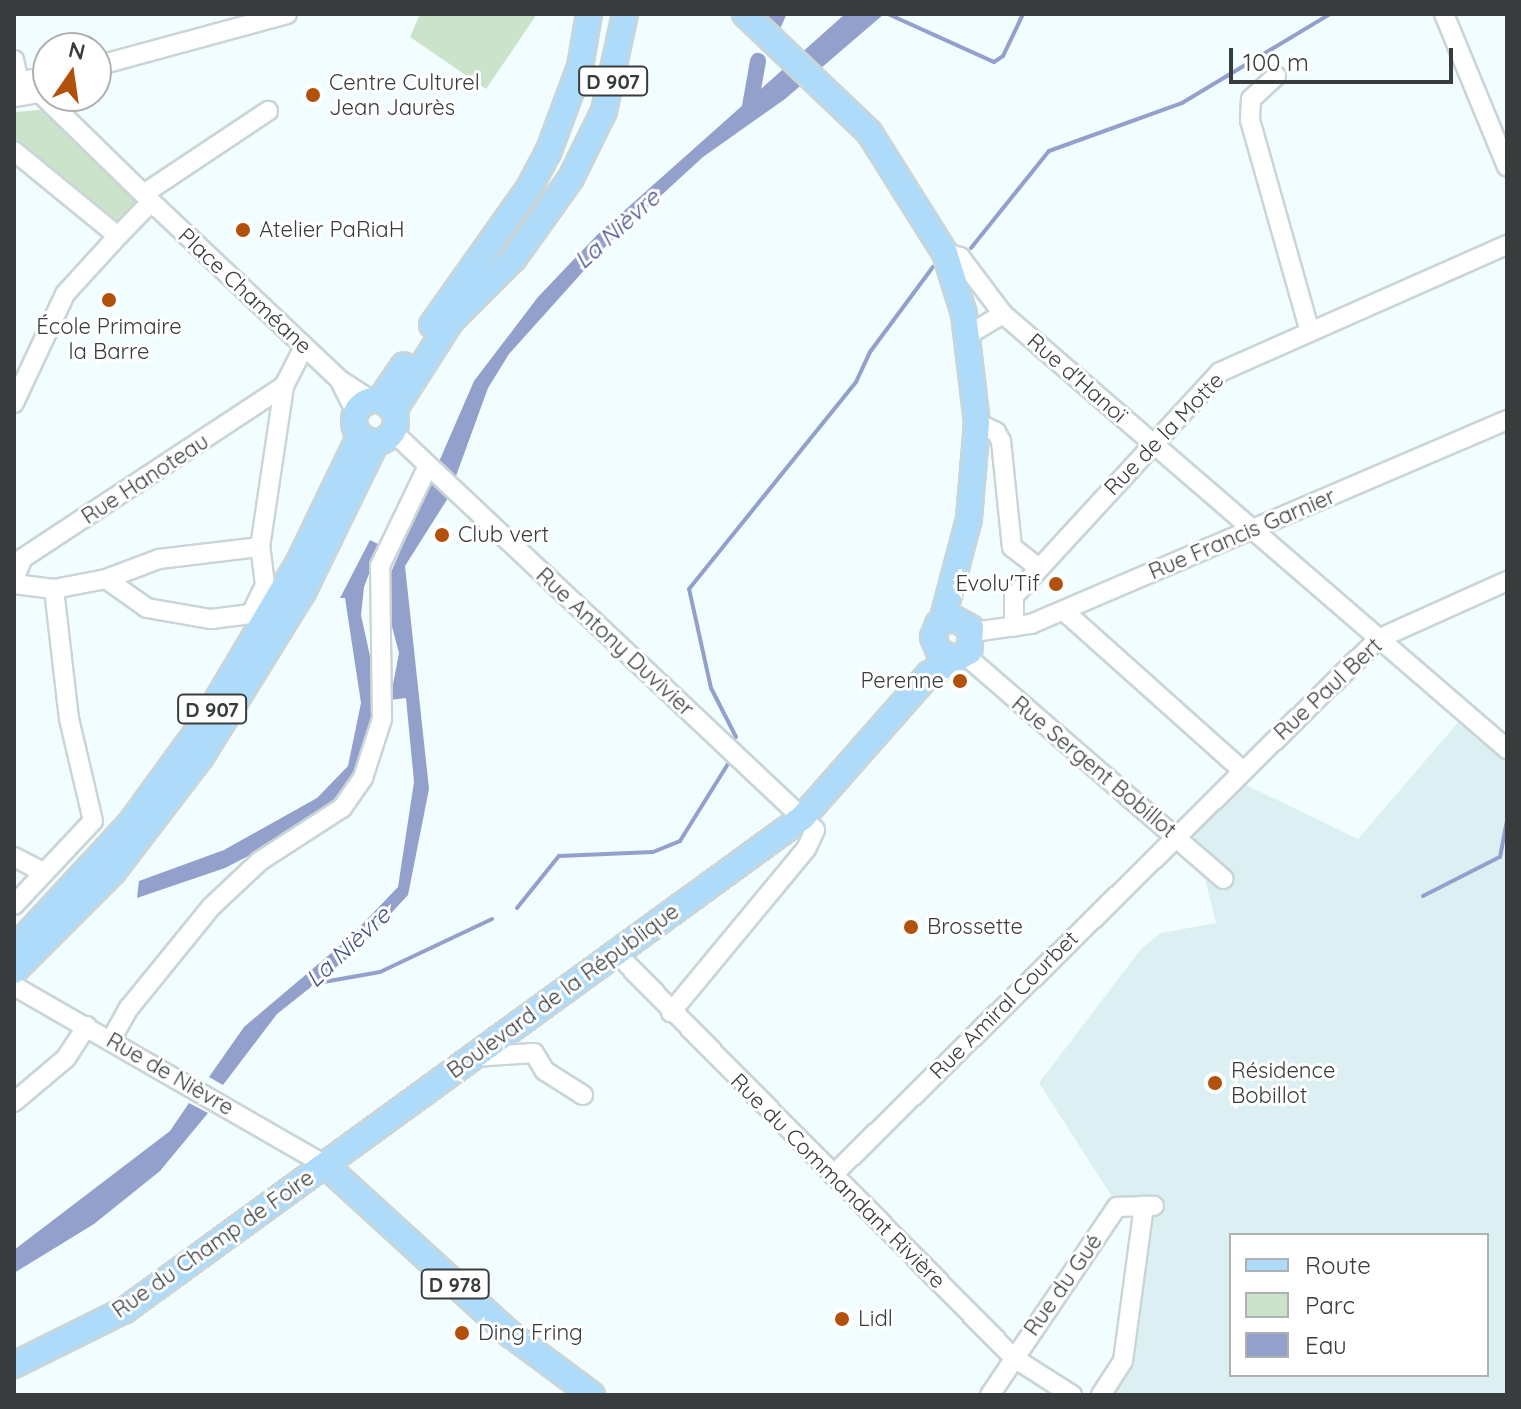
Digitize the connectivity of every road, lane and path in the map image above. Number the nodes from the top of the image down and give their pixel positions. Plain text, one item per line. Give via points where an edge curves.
1 (287, 14) edge
2 (589, 14) edge
3 (625, 14) edge
4 (640, 14) edge
5 (1444, 14) edge
6 (745, 17) edge
7 (14, 60) edge
8 (112, 62) edge
9 (617, 65) junction
10 (1276, 76) dead end
11 (28, 85) edge
12 (268, 111) dead end
13 (14, 151) edge
14 (1507, 167) edge
15 (148, 198) junction
16 (118, 236) junction
17 (1507, 245) edge
18 (945, 253) junction
19 (1003, 314) junction
20 (1310, 332) junction
21 (968, 335) junction
22 (304, 347) junction
23 (284, 386) junction
24 (15, 400) edge
25 (376, 419) junction
26 (1507, 420) edge
27 (977, 423) junction
28 (1152, 444) junction
29 (428, 466) junction
30 (1252, 530) junction
31 (260, 547) junction
32 (1039, 568) junction
33 (106, 579) junction
34 (14, 581) edge
35 (1507, 581) edge
36 (54, 589) junction
37 (1064, 611) junction
38 (1014, 627) junction
39 (955, 638) junction
40 (1378, 639) junction
41 (1507, 749) edge
42 (1242, 770) junction
43 (802, 818) junction
44 (1174, 834) junction
45 (14, 857) edge
46 (44, 872) junction
47 (1224, 879) dead end
48 (14, 905) edge
49 (616, 953) junction
50 (17, 971) edge
51 (671, 1012) junction
52 (87, 1026) junction
53 (111, 1040) junction
54 (472, 1057) junction
55 (583, 1095) dead end
56 (14, 1102) edge
57 (325, 1165) junction
58 (833, 1175) junction
59 (1014, 1358) junction
60 (14, 1365) edge
61 (592, 1395) edge
62 (990, 1395) edge
63 (1072, 1395) edge
64 (1101, 1395) edge

1 - 8 street
2 - 25 main road, D 907 via 569,106 529,188
3 - 9 main road, D 907
4 - 9 main road
5 - 14 street
6 - 18 main road via 869,132
7 - 11 street
9 - 25 main road, D 907 via 589,145 548,214 514,258 451,321
10 - 20 street via 1251,99 1250,120
11 - 15 street, Place Chaméane
12 - 15 street
13 - 16 street
15 - 16 street
15 - 22 street, Place Chaméane
16 - 24 street via 65,294
17 - 20 street, Rue de la Motte
18 - 19 street, Rue d'Hanoï via 960,257
18 - 21 main road
19 - 21 street
19 - 28 street, Rue d'Hanoï
20 - 28 street, Rue de la Motte via 1220,372
21 - 27 main road
22 - 23 street
22 - 25 street, Place Chaméane
23 - 31 street
23 - 34 street, Rue Hanoteau via 23,558
25 - 29 street, Rue Antony Duvivier
25 - 50 main road, D 907 via 204,722
26 - 30 street, Rue Francis Garnier
27 - 32 street via 996,432 1001,441 1012,547
27 - 39 main road via 969,519 958,560
28 - 30 street, Rue d'Hanoï
28 - 32 street, Rue de la Motte
29 - 43 street, Rue Antony Duvivier
29 - 53 street via 380,566 382,719 363,778 342,808 260,861 211,907 129,1008
30 - 37 street, Rue Francis Garnier
30 - 40 street, Rue d'Hanoï
31 - 33 street via 159,559
31 - 33 street via 265,585 251,614 237,618 147,608
32 - 38 street, Rue de la Motte via 1012,600
33 - 36 street
34 - 36 street
35 - 40 street, Rue Paul Bert
36 - 46 street via 69,719 93,821
37 - 38 street, Rue Francis Garnier
37 - 42 street
38 - 39 street, Rue Francis Garnier
39 - 43 main road, Boulevard de la République
39 - 44 street, Rue Sergent Bobillot
40 - 41 street, Rue d'Hanoï
40 - 42 street, Rue Paul Bert
42 - 44 street, Rue Paul Bert
43 - 49 main road, Boulevard de la République
43 - 51 street via 815,830 813,840
44 - 47 street, Rue Sergent Bobillot
44 - 58 street, Rue Amiral Courbet
45 - 46 street
46 - 48 street
49 - 51 street, Rue du Commandant Rivière
49 - 54 main road, Boulevard de la République
50 - 52 street, Rue de Nièvre
51 - 58 street, Rue du Commandant Rivière
52 - 53 street, Rue de Nièvre
52 - 56 street via 66,1058
53 - 57 street, Rue de Nièvre
54 - 55 street via 534,1053 545,1071
54 - 57 main road, Boulevard de la République
57 - 60 main road, Rue du Champ de Foire via 125,1310
57 - 61 main road, D 978 via 510,1334
58 - 59 street, Rue du Commandant Rivière
59 - 62 street, Rue du Gué
59 - 63 street, Rue du Commandant Rivière
59 - 64 street, Rue du Gué via 1117,1207 1149,1206 1123,1361

